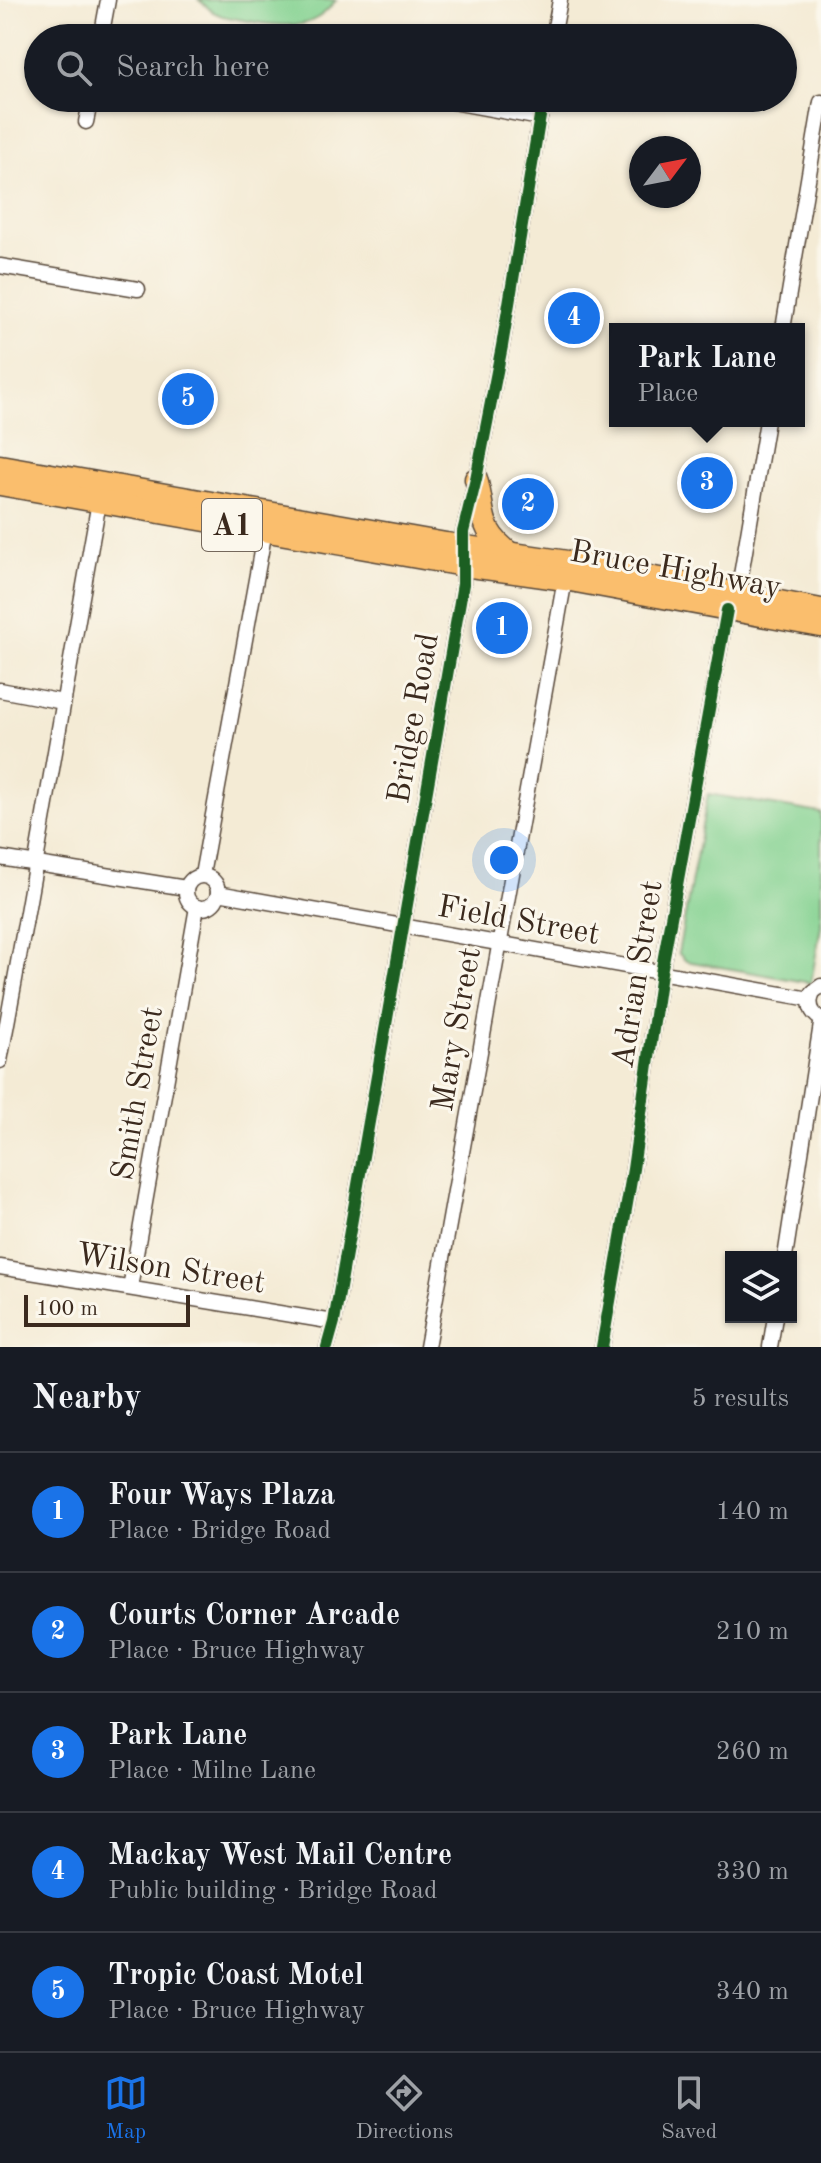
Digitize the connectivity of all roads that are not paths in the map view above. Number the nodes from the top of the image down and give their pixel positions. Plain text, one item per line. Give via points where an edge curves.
1 (108, 0) edge
2 (560, 0) edge
3 (104, 24) edge
4 (556, 24) edge
5 (821, 102) edge
6 (88, 112) edge
7 (507, 112) edge
8 (541, 112) edge
9 (540, 118) junction
10 (86, 122) dead end
11 (0, 266) edge
12 (138, 289) dead end
13 (784, 323) edge
14 (766, 427) edge
15 (0, 466) edge
16 (476, 479) junction
17 (0, 484) edge
18 (99, 502) junction
19 (265, 530) junction
20 (512, 555) junction
21 (463, 556) junction
22 (565, 579) junction
23 (733, 602) junction
24 (821, 610) edge
25 (821, 626) edge
26 (0, 690) edge
27 (63, 702) junction
28 (0, 858) edge
29 (37, 864) junction
30 (202, 875) junction
31 (186, 888) junction
32 (218, 893) junction
33 (197, 907) junction
34 (401, 927) junction
35 (498, 943) junction
36 (661, 973) junction
37 (821, 986) edge
38 (810, 999) junction
39 (821, 1022) edge
40 (3, 1026) edge
41 (0, 1061) edge
42 (786, 1251) edge
43 (0, 1267) edge
44 (130, 1288) junction
45 (334, 1322) junction
46 (774, 1323) edge
47 (327, 1347) edge
48 (427, 1347) edge
49 (602, 1347) edge
50 (770, 1347) edge

1 - 3 street
2 - 4 street
5 - 13 street
6 - 10 street
7 - 9 street
8 - 9 street, Bridge Road
9 - 16 street, Bridge Road
11 - 12 street
14 - 23 street, Adrian Street
15 - 21 highway, Bruce Highway / A1
16 - 20 highway via 484,524
16 - 21 street, Bridge Road
17 - 18 highway, Bruce Highway / A1
18 - 19 highway, Bruce Highway / A1
18 - 27 street
19 - 21 highway, Bruce Highway / A1
19 - 30 street
20 - 21 highway, Bruce Highway / A1
20 - 23 highway, Bruce Highway / A1 via 581,564
21 - 22 highway, Bruce Highway / A1
21 - 34 street, Bridge Road via 463,584
22 - 23 highway, Bruce Highway / A1
22 - 35 street, Mary Street
23 - 24 highway, Bruce Highway / A1
23 - 25 highway, Bruce Highway / A1
23 - 36 street, Adrian Street
26 - 27 street
27 - 29 street
28 - 29 street
29 - 31 street
29 - 40 street
30 - 31 street
30 - 32 street via 215,882
31 - 33 street via 188,900
32 - 33 street via 210,906
32 - 34 street, Field Street
33 - 44 street, Smith Street
34 - 35 street, Field Street
34 - 45 street, Bridge Road
35 - 36 street, Field Street
35 - 48 street, Mary Street
36 - 38 street, Field Street
36 - 49 street, Adrian Street
37 - 38 street
38 - 39 street
39 - 42 street
40 - 41 street
43 - 44 street, Wilson Street
44 - 45 street, Wilson Street
45 - 47 street, Bridge Road
46 - 50 street

